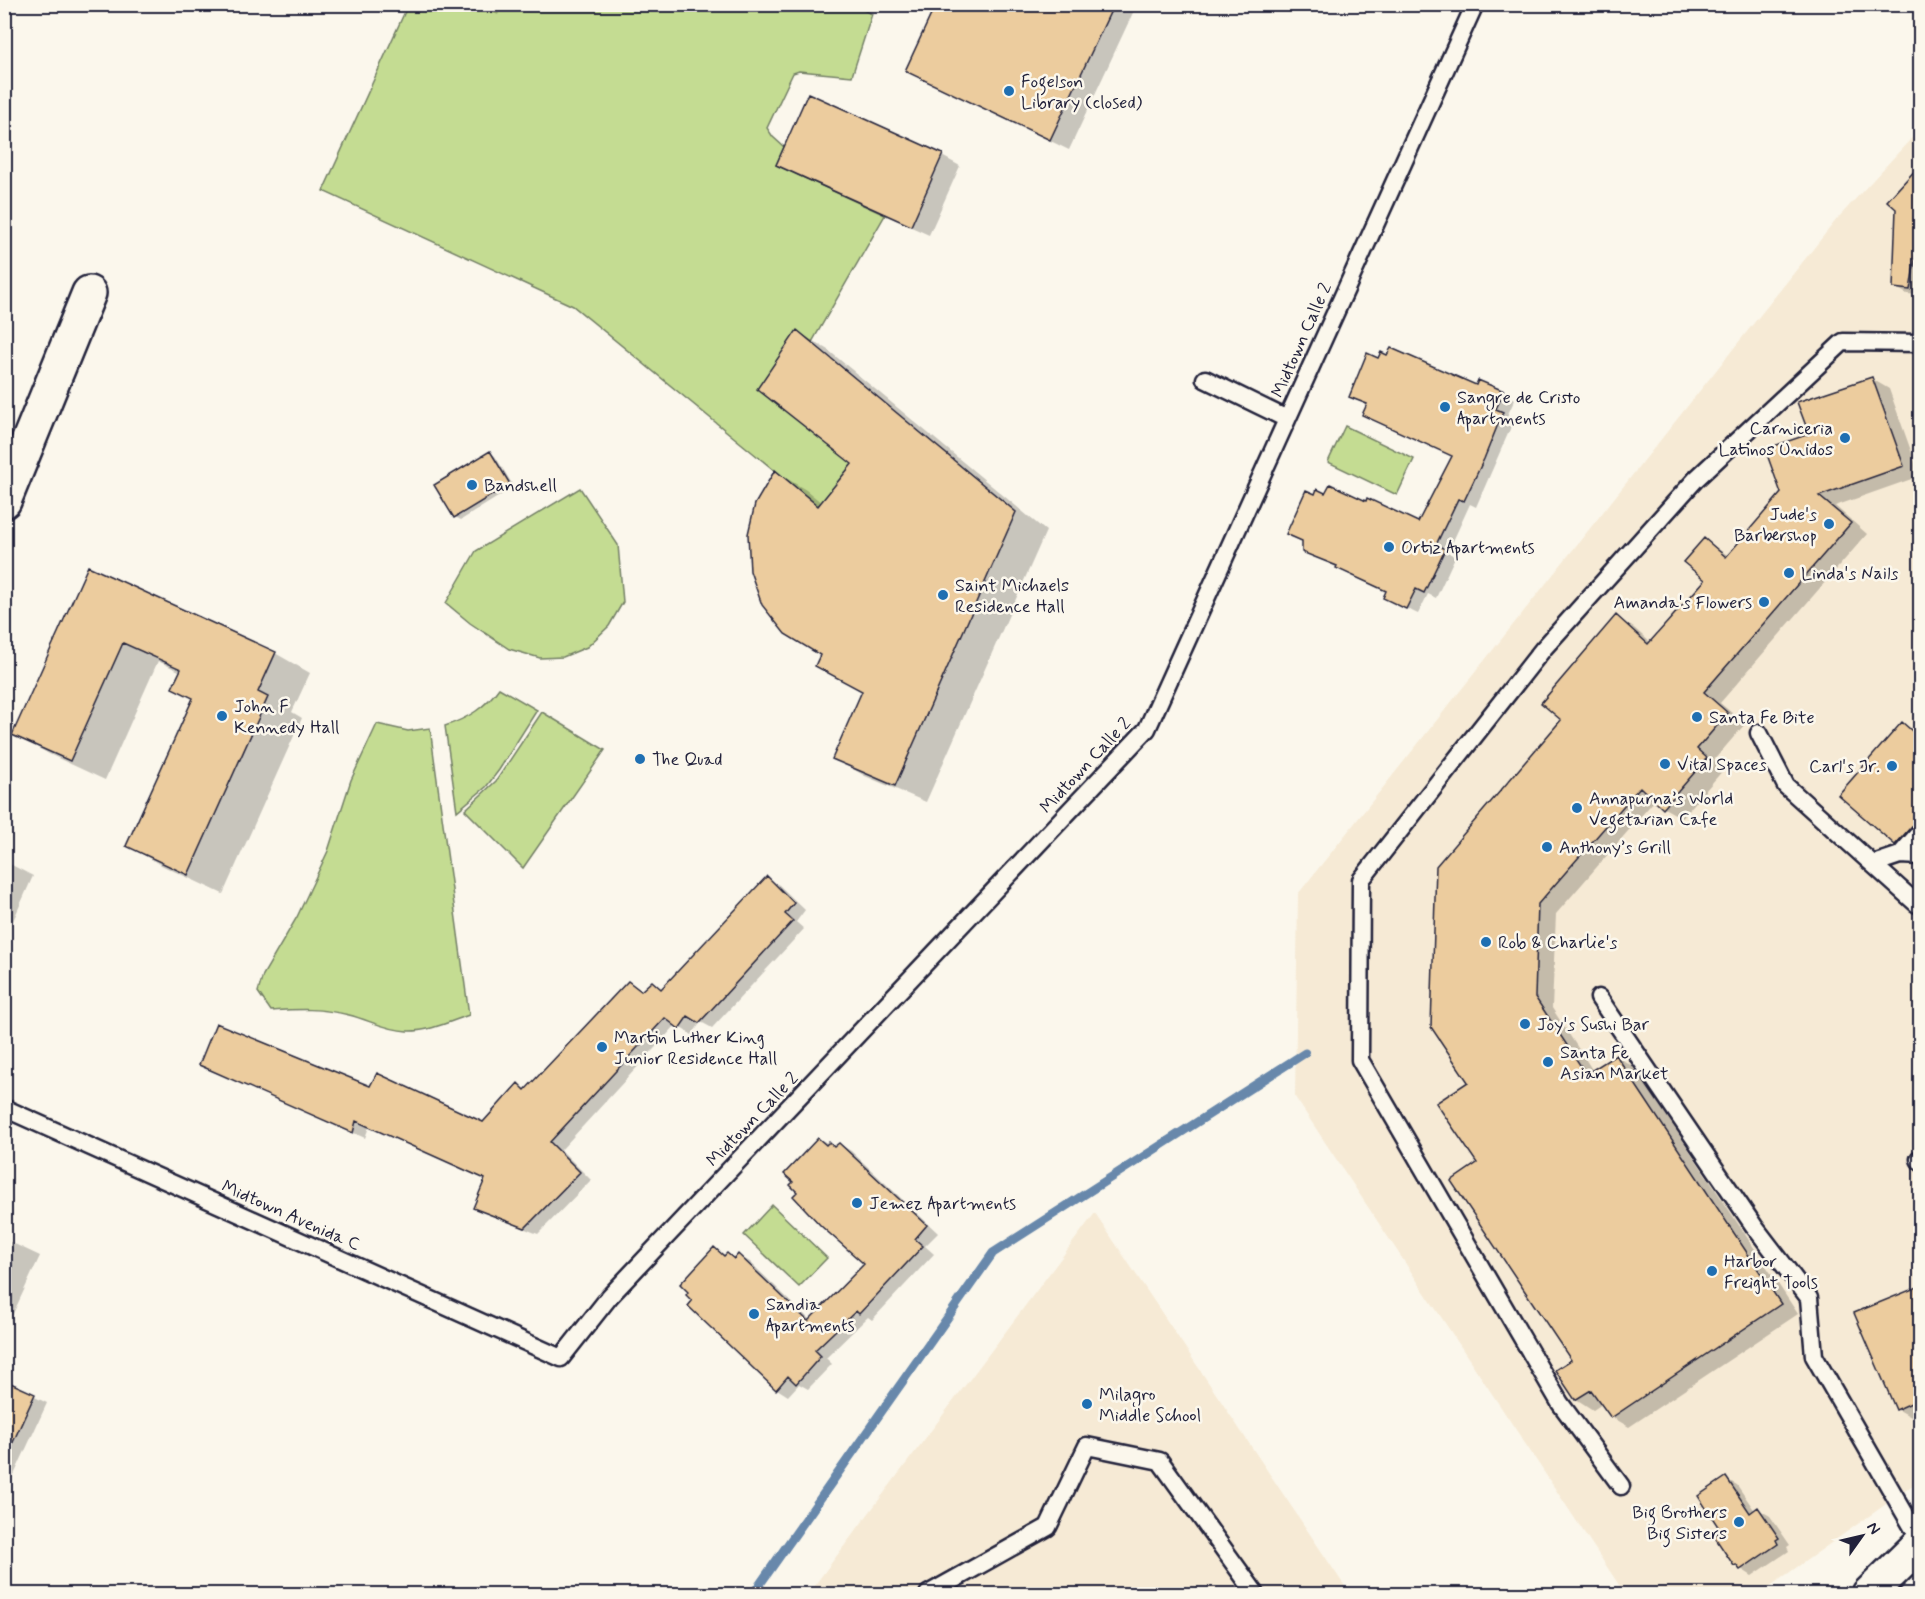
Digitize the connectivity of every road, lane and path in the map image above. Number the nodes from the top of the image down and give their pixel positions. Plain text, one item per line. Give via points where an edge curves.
1 (1475, 4) edge
2 (89, 293) dead end
3 (1920, 343) edge
4 (1205, 379) dead end
5 (1287, 419) junction
6 (4, 501) edge
7 (1759, 734) dead end
8 (1920, 832) edge
9 (1900, 855) junction
10 (1920, 856) edge
11 (1873, 864) junction
12 (1917, 904) dead end
13 (1599, 999) dead end
14 (4, 1108) edge
15 (561, 1358) joint
16 (1622, 1486) dead end
17 (1920, 1542) edge
18 (928, 1594) edge
19 (1256, 1594) edge
20 (1869, 1594) edge

1 - 5 lane, Midtown Calle 2
2 - 6 street
3 - 16 lane via 1843,342 1696,479 1543,649 1361,880 1359,1060 1560,1403
4 - 5 lane
5 - 15 lane, Midtown Calle 2 via 1147,729 610,1296
7 - 11 lane via 1786,786
8 - 9 lane
9 - 10 lane
9 - 11 lane
11 - 12 lane
13 - 17 lane via 1754,1226 1809,1298 1814,1356
14 - 15 lane, Midtown Avenida C
17 - 20 street
18 - 19 lane via 1048,1527 1087,1446 1160,1461

